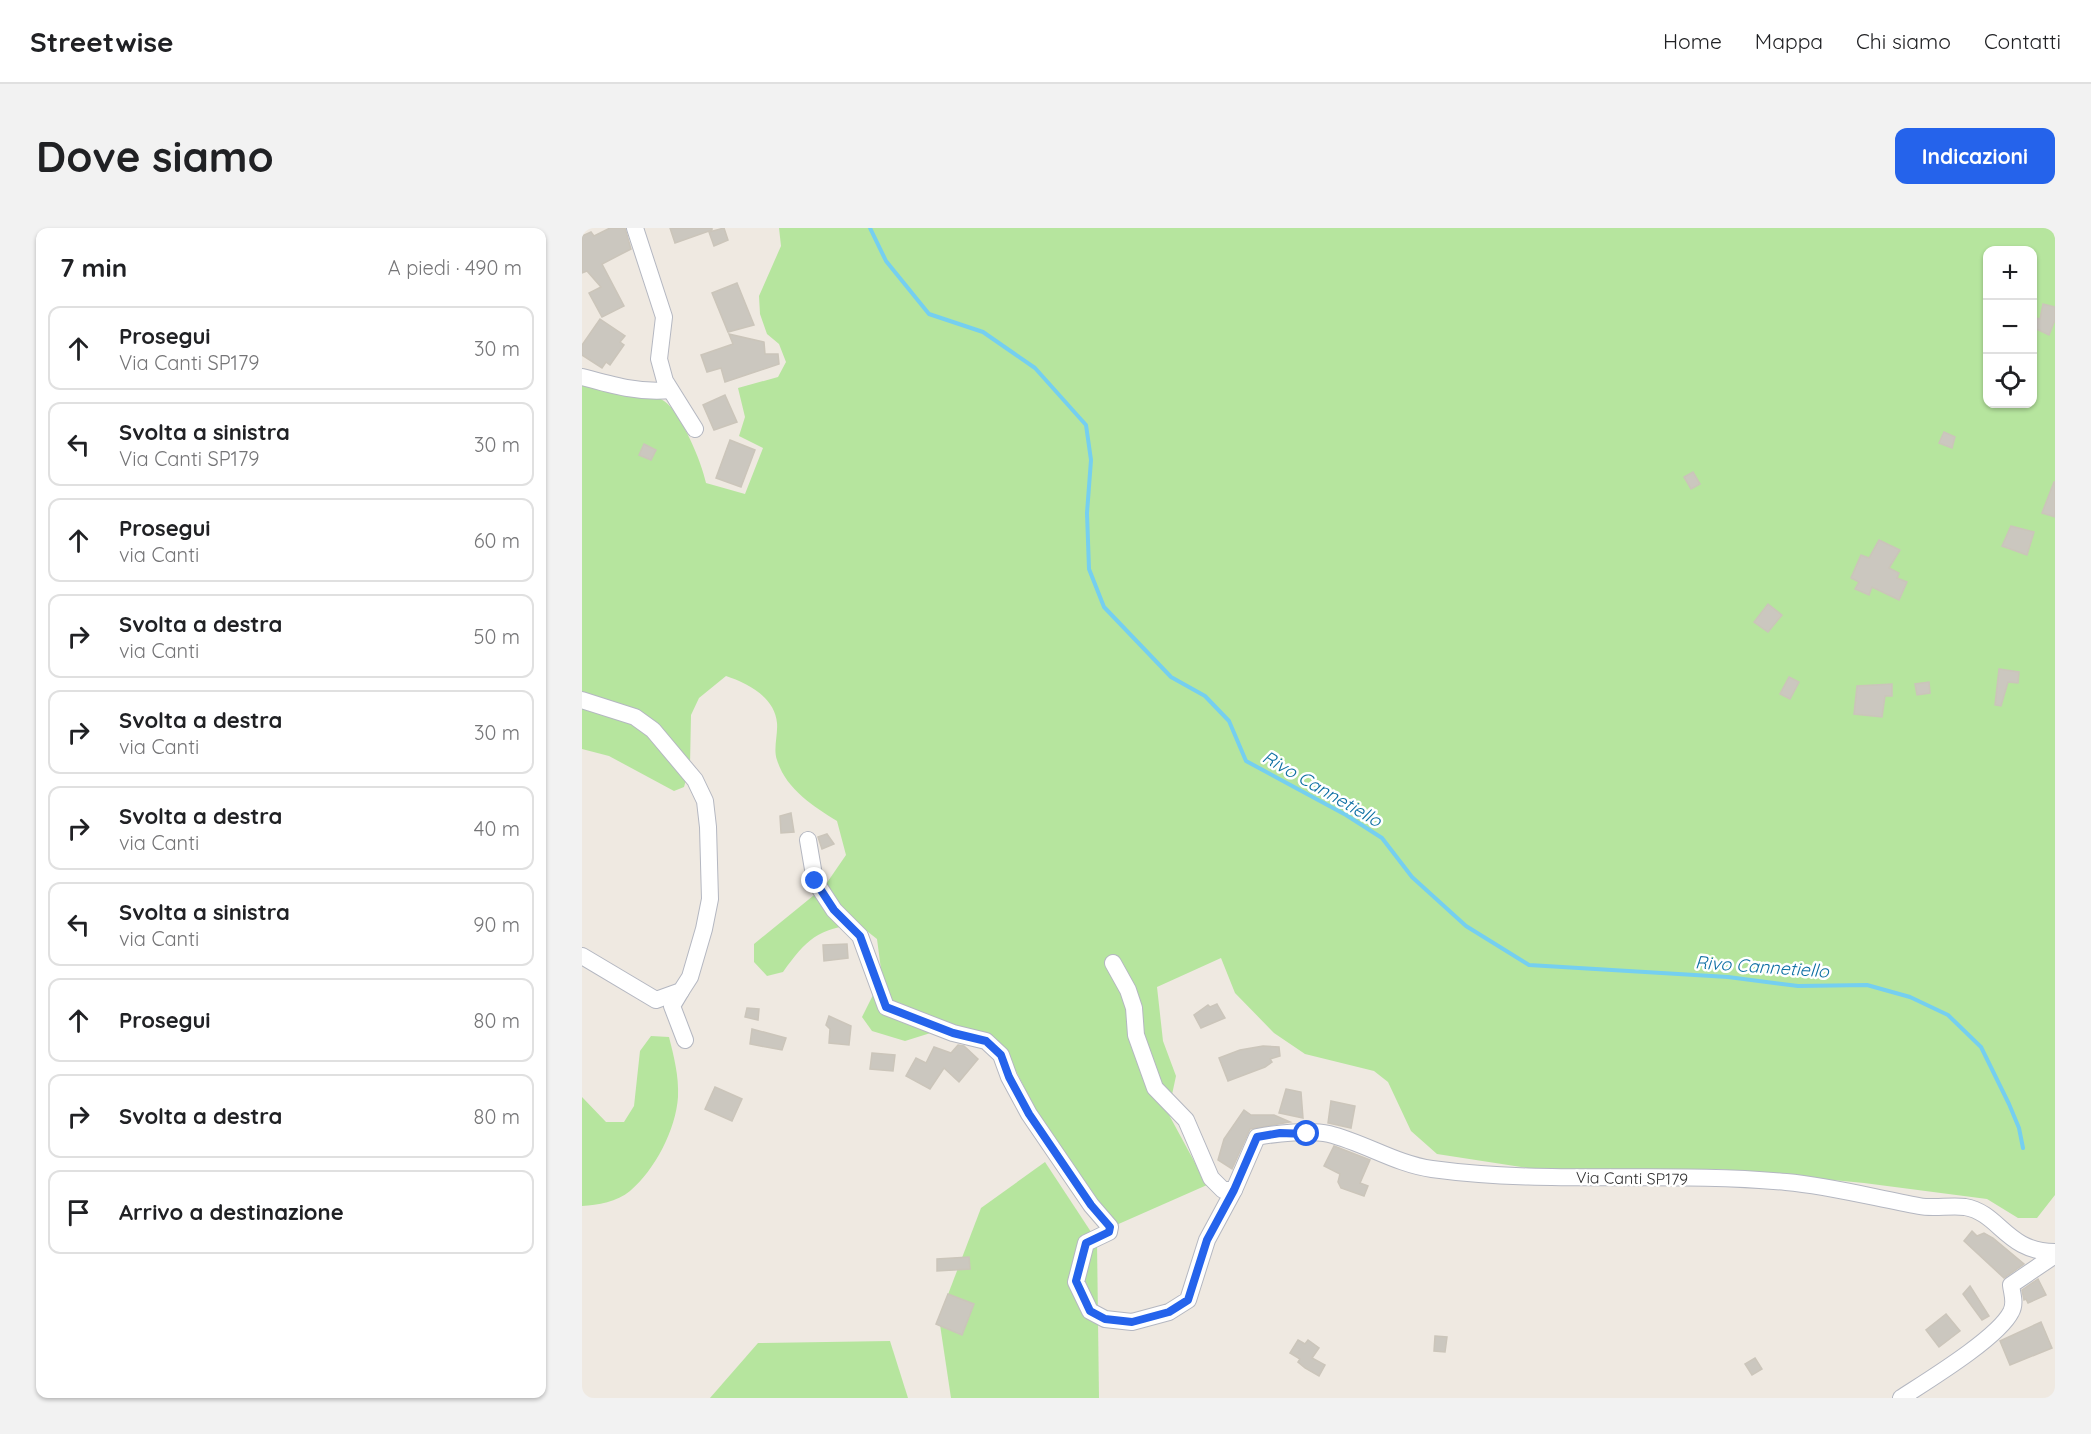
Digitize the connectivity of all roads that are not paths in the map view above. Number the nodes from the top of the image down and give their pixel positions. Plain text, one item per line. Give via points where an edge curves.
1 (635, 228) edge
2 (582, 377) edge
3 (670, 390) junction
4 (695, 429) dead end
5 (582, 700) edge
6 (808, 840) dead end
7 (582, 956) edge
8 (1113, 963) dead end
9 (681, 991) junction
10 (685, 1040) dead end
11 (1234, 1190) junction
12 (2055, 1253) edge
13 (1901, 1398) edge

1 - 3 street via 664,317 659,359
2 - 3 street via 620,387
3 - 4 street
5 - 9 street via 635,717 653,730 695,780 705,801 710,899 694,967
6 - 11 street via 815,881 834,910 860,936 886,1007 953,1033 986,1041 1001,1055 1029,1114 1110,1227 1109,1232 1086,1243 1076,1281 1090,1311 1105,1319 1132,1322 1169,1312 1188,1300 1207,1240
7 - 9 street via 656,1000
8 - 11 street via 1128,990 1136,1035 1155,1088 1186,1120 1211,1178 1223,1190
9 - 10 street via 672,1006
11 - 12 street, Via Canti SP179 via 1257,1137 1280,1133 1328,1134 1431,1169 1786,1182 1922,1207 1968,1208 1989,1219 2022,1246
12 - 13 street via 2011,1285 2014,1301 2010,1313 1986,1338

